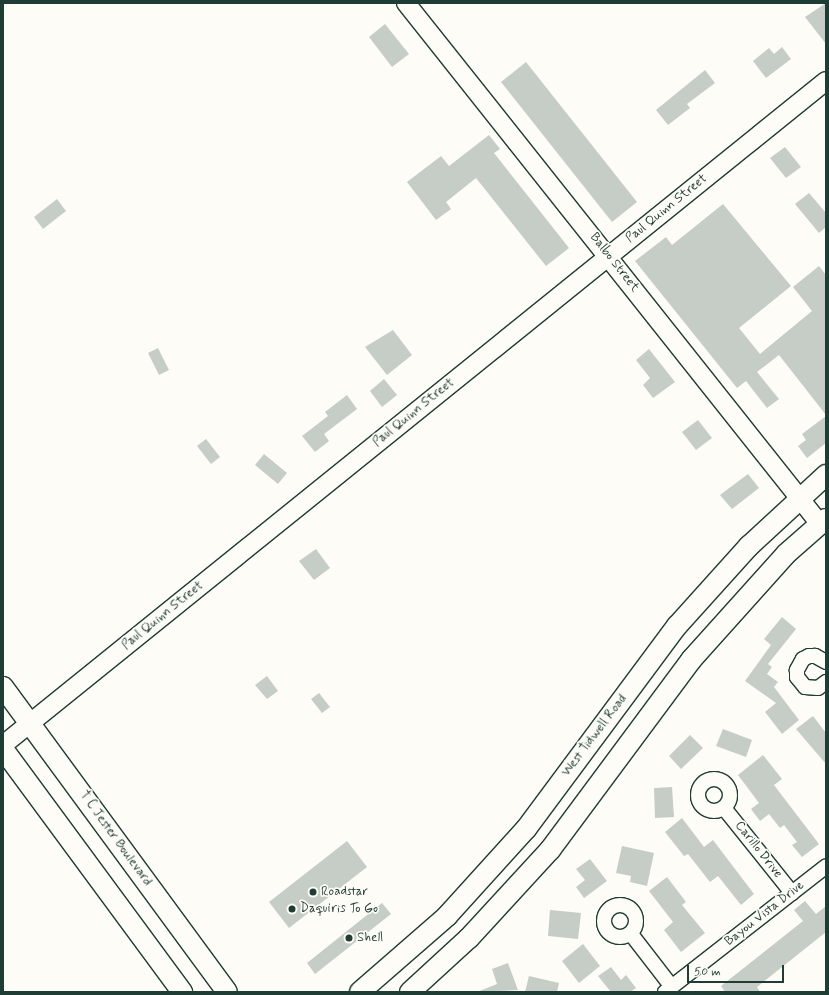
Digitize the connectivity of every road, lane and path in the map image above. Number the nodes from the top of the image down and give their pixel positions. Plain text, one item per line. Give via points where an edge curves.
1 (406, 3) edge
2 (826, 81) edge
3 (609, 256) junction
4 (826, 475) edge
5 (799, 499) junction
6 (823, 522) edge
7 (826, 662) edge
8 (825, 685) edge
9 (3, 687) edge
10 (619, 704) junction
11 (644, 722) junction
12 (30, 724) junction
13 (3, 745) edge
14 (3, 749) edge
15 (724, 808) dead end
16 (826, 866) edge
17 (792, 893) junction
18 (447, 916) junction
19 (631, 934) dead end
20 (469, 938) junction
21 (669, 989) edge
22 (182, 992) edge
23 (227, 992) edge
24 (360, 992) edge
25 (410, 992) edge

1 - 3 street, Balbo Street
2 - 3 street, Paul Quinn Street
3 - 5 street, Balbo Street
3 - 12 street, Paul Quinn Street
4 - 5 main road, West Tidwell Road
5 - 6 street, Balbo Street
5 - 10 main road, West Tidwell Road via 710,587 677,626
6 - 11 main road via 786,554 734,609
7 - 8 street via 815,656 808,656 803,659 797,670 797,677 805,686 811,689
9 - 12 main road, T C Jester Boulevard
10 - 11 main road
10 - 18 main road, West Tidwell Road via 526,829
11 - 20 main road via 550,850
12 - 13 street, Paul Quinn Street
12 - 23 main road, T C Jester Boulevard
14 - 22 main road
15 - 17 street, Carillo Drive
16 - 17 street, Bayou Vista Drive
17 - 21 street, Bayou Vista Drive
18 - 20 main road
18 - 24 main road, West Tidwell Road
19 - 21 street
20 - 25 main road

